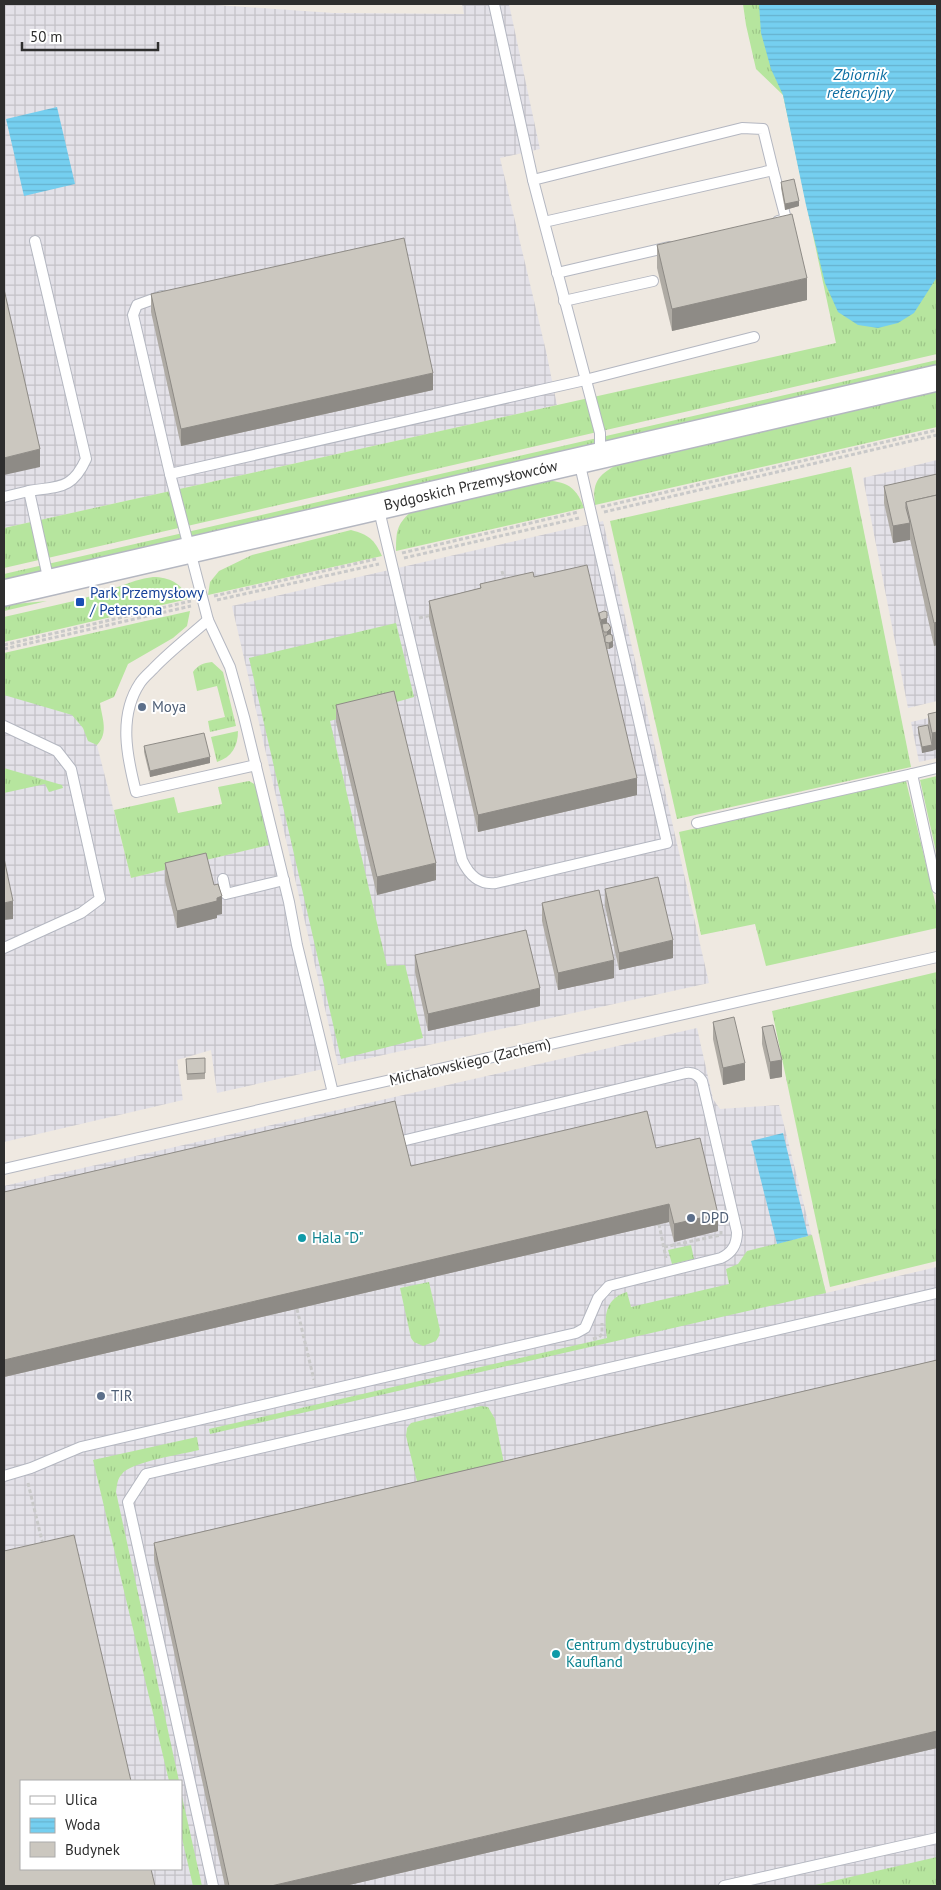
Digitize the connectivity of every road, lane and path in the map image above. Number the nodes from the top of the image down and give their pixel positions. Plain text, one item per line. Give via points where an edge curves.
1 (494, 4) edge
2 (773, 170) junction
3 (533, 180) junction
4 (544, 222) junction
5 (766, 224) edge
6 (35, 241) dead end
7 (681, 244) edge
8 (557, 273) junction
9 (654, 281) dead end
10 (173, 293) edge
11 (564, 301) junction
12 (754, 337) dead end
13 (937, 378) edge
14 (585, 380) junction
15 (937, 430) edge
16 (937, 435) edge
17 (590, 459) junction
18 (170, 474) junction
19 (29, 491) junction
20 (4, 497) edge
21 (378, 506) junction
22 (591, 512) junction
23 (190, 550) junction
24 (390, 559) junction
25 (502, 571) dead end
26 (49, 582) junction
27 (505, 584) junction
28 (497, 586) edge
29 (506, 590) edge
30 (4, 593) edge
31 (203, 601) junction
32 (441, 613) edge
33 (208, 620) junction
34 (405, 621) junction
35 (4, 645) edge
36 (4, 650) edge
37 (4, 726) edge
38 (256, 765) junction
39 (937, 768) edge
40 (912, 774) junction
41 (697, 823) dead end
42 (223, 879) dead end
43 (284, 880) junction
44 (937, 888) edge
45 (4, 948) edge
46 (937, 957) edge
47 (333, 1093) junction
48 (406, 1140) edge
49 (4, 1169) edge
50 (720, 1226) edge
51 (664, 1247) dead end
52 (937, 1293) edge
53 (297, 1309) dead end
54 (317, 1392) junction
55 (4, 1476) edge
56 (28, 1480) dead end
57 (45, 1550) edge
58 (937, 1838) edge
59 (213, 1886) edge
60 (724, 1886) edge

1 - 3 lane
2 - 3 lane via 764,129 742,128
2 - 4 lane
2 - 5 lane via 786,219
3 - 4 lane
4 - 8 lane
6 - 19 lane via 86,459 79,475 64,486
7 - 8 lane
8 - 11 lane
9 - 11 lane
10 - 18 lane via 137,305 133,315
11 - 14 lane
12 - 14 lane
13 - 17 street, Bydgoskich Przemysłowców
14 - 17 lane via 600,433
14 - 18 lane
15 - 22 path
16 - 22 path
17 - 21 street, Bydgoskich Przemysłowców
17 - 22 lane
18 - 23 lane
19 - 20 lane
19 - 26 lane
21 - 23 street, Bydgoskich Przemysłowców
21 - 24 lane
22 - 24 path
22 - 34 lane via 667,843 496,883 485,883 475,878 462,860
23 - 26 street, Bydgoskich Przemysłowców
23 - 31 lane
24 - 31 path
24 - 34 lane
25 - 27 path
26 - 30 street, Bydgoskich Przemysłowców
27 - 28 path
27 - 29 path
31 - 33 lane
31 - 35 path
31 - 36 path
32 - 34 path
33 - 38 lane via 230,667
33 - 38 lane via 140,683 129,708 126,739 136,792
37 - 45 lane via 57,751 71,769 100,899 81,913
38 - 43 lane
39 - 40 lane
40 - 41 lane
40 - 44 lane
42 - 43 lane via 226,894
43 - 47 lane
46 - 47 lane, Michałowskiego (Zachem)
47 - 49 lane, Michałowskiego (Zachem)
48 - 54 lane via 692,1073 702,1081 736,1232 735,1244 721,1258 609,1286 598,1298 585,1328 576,1333
50 - 51 path via 721,1234
52 - 59 lane via 146,1474 128,1502
53 - 54 path
54 - 55 lane via 81,1447
56 - 57 path
58 - 60 lane

